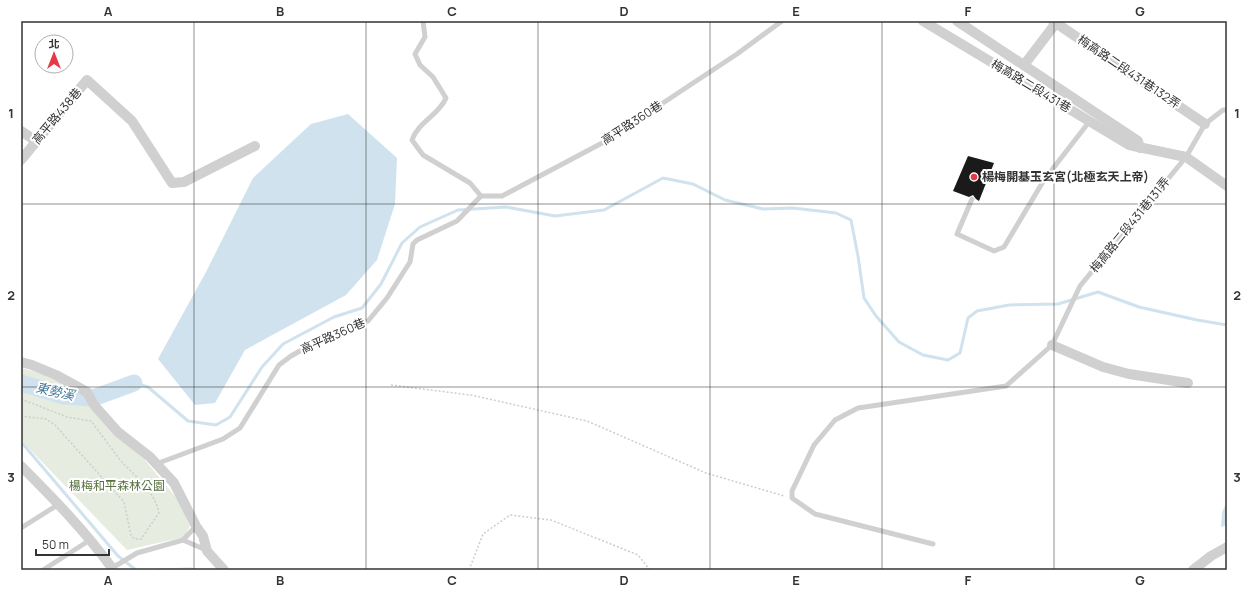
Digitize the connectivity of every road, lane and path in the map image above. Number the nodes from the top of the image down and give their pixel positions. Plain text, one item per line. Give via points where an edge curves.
1 (423, 21) edge
2 (782, 21) edge
3 (923, 21) edge
4 (957, 21) edge
5 (1055, 22) edge
6 (1024, 65) junction
7 (1227, 110) edge
8 (1089, 122) junction
9 (1205, 124) junction
10 (21, 131) edge
11 (36, 141) junction
12 (255, 146) dead end
13 (1140, 148) junction
14 (1186, 157) junction
15 (21, 160) edge
16 (1227, 186) edge
17 (481, 196) junction
18 (972, 199) dead end
19 (1052, 345) junction
20 (21, 362) edge
21 (1188, 383) dead end
22 (391, 385) dead end
23 (21, 399) edge
24 (21, 416) edge
25 (156, 464) junction
26 (21, 466) edge
27 (792, 498) junction
28 (59, 504) junction
29 (196, 526) junction
30 (21, 528) edge
31 (90, 540) junction
32 (183, 540) junction
33 (933, 544) dead end
34 (1227, 547) edge
35 (207, 551) junction
36 (113, 569) edge
37 (43, 570) edge
38 (224, 570) edge
39 (469, 570) edge
40 (650, 570) edge
41 (1193, 570) edge

1 - 17 lane via 425,37 415,54 420,65 433,77 446,98 443,106 415,132 412,140 423,154 470,183
2 - 17 lane, 高平路360巷 via 604,142 502,196
3 - 8 street, 梅高路二段431巷 via 1062,103
4 - 6 street, 梅高路二段431巷
5 - 6 street
5 - 9 street, 梅高路二段431巷132弄
6 - 13 street, 梅高路二段431巷 via 1138,142
7 - 9 lane via 1223,110
8 - 13 street, 梅高路二段431巷 via 1100,126 1129,145
8 - 18 lane via 1044,180 1004,247 994,251 957,234
9 - 14 lane, 梅高路二段431巷131弄
10 - 11 street
11 - 12 street, 高平路438巷 via 87,80 132,121 172,182 184,182
11 - 15 street, 高平路438巷
13 - 14 street, 梅高路二段431巷
14 - 16 street, 梅高路二段431巷
14 - 19 lane, 梅高路二段431巷131弄 via 1080,286
17 - 25 lane, 高平路360巷 via 457,221 413,244 410,262 387,298 368,321 321,339 279,365 240,428 223,439
19 - 21 street via 1103,367 1129,374
19 - 27 lane via 1006,386 858,408 835,420 814,445 792,491
20 - 25 street via 56,375 86,392 118,432
22 - 27 path via 472,395 588,421 706,473
23 - 24 path via 67,417 91,421 151,493 157,505 159,513 141,539 131,536 124,502 55,425 46,419
25 - 29 street via 174,484
26 - 28 street
27 - 33 lane via 815,514
28 - 30 lane
28 - 31 street
29 - 32 lane
29 - 35 street via 203,536
31 - 36 street
31 - 37 lane
32 - 35 lane
32 - 36 lane via 137,553
34 - 41 street
35 - 38 street
39 - 40 path via 483,534 510,515 551,520 638,556

